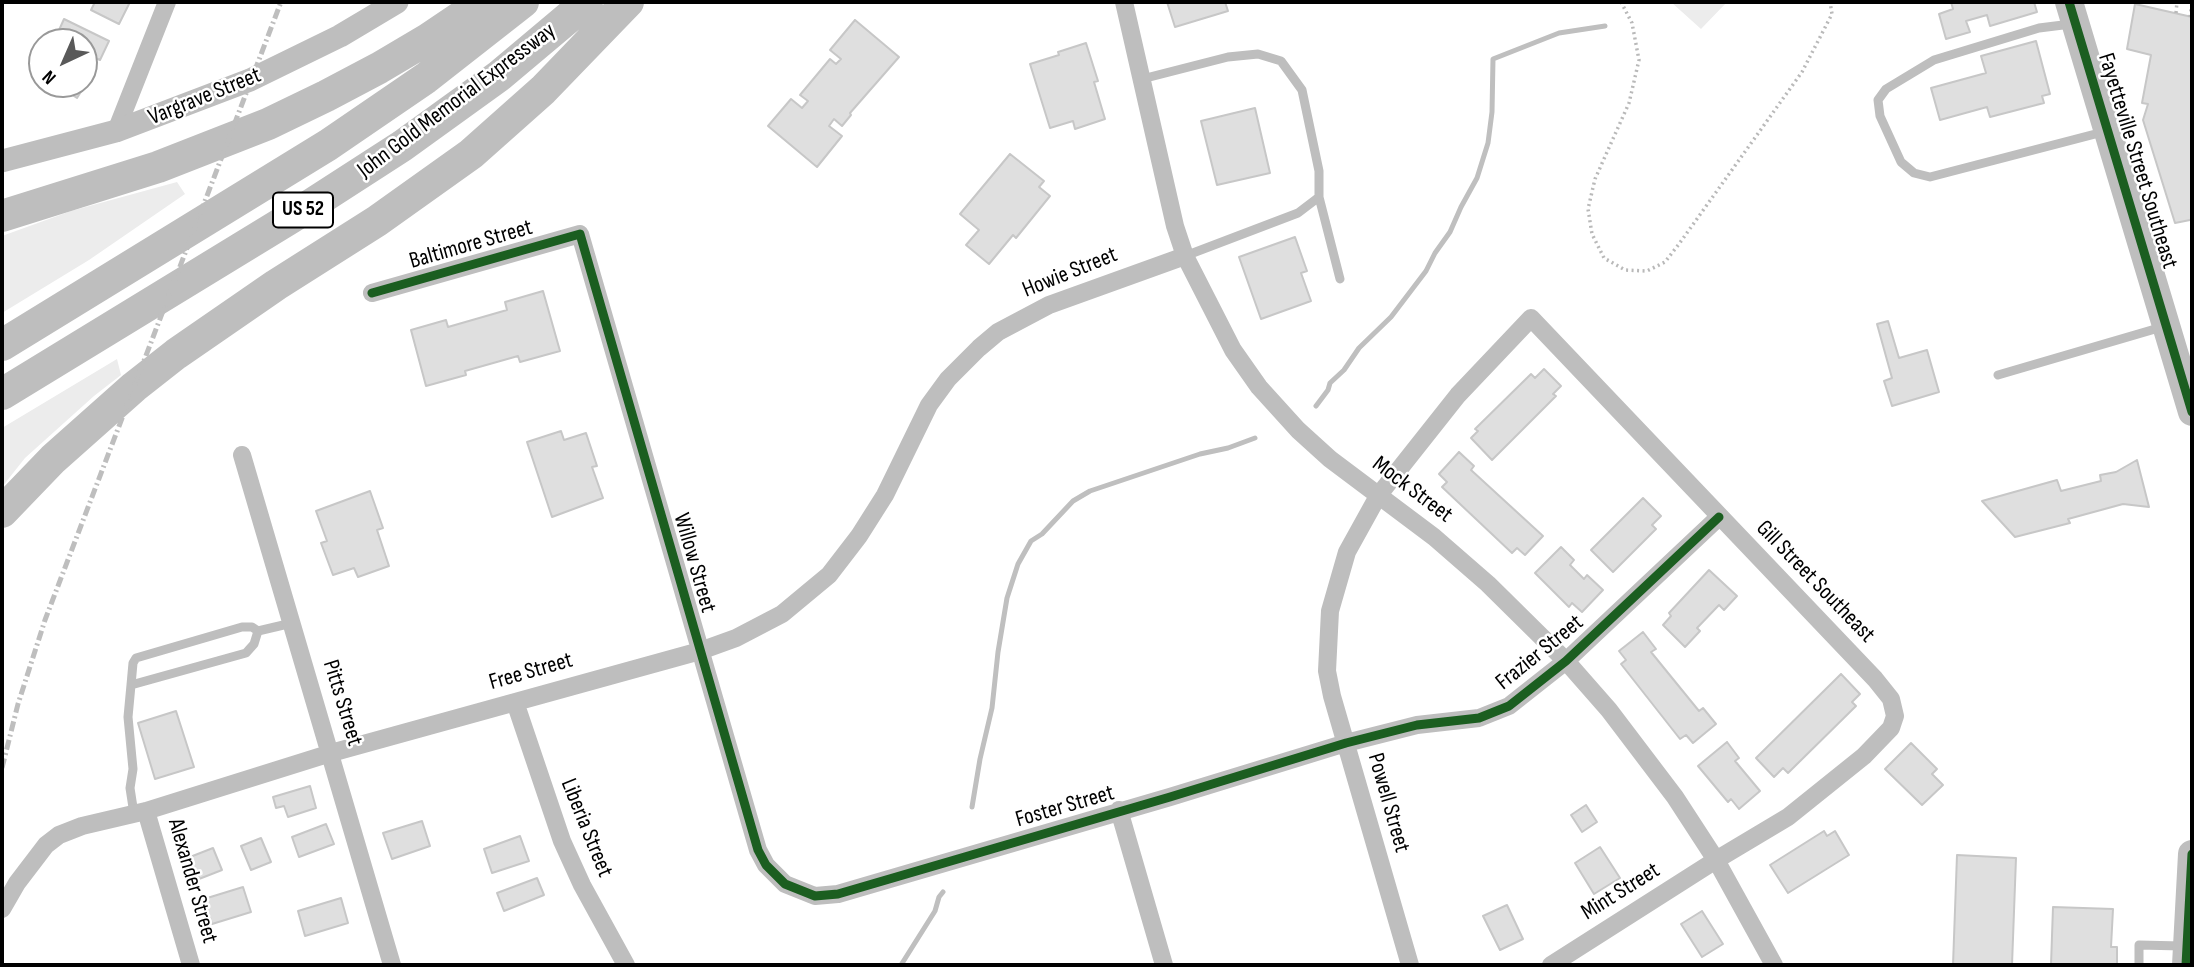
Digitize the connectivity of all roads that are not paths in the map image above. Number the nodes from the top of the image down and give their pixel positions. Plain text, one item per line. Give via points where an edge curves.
1 (167, 2) edge
2 (397, 2) edge
3 (483, 2) edge
4 (523, 2) edge
5 (587, 2) edge
6 (628, 2) edge
7 (1124, 2) edge
8 (2073, 13) edge
9 (1142, 79) junction
10 (116, 131) junction
11 (2108, 131) junction
12 (2, 161) edge
13 (1319, 197) junction
14 (2, 216) edge
15 (580, 233) joint
16 (1185, 256) junction
17 (1340, 279) dead end
18 (372, 293) dead end
19 (1531, 318) joint
20 (2167, 326) junction
21 (2, 345) edge
22 (979, 348) joint
23 (1998, 374) dead end
24 (2, 394) edge
25 (2191, 403) edge
26 (242, 455) dead end
27 (1378, 496) junction
28 (2, 512) edge
29 (1719, 517) junction
30 (292, 623) junction
31 (258, 631) junction
32 (700, 651) junction
33 (1566, 661) junction
34 (131, 685) junction
35 (516, 702) junction
36 (1346, 743) junction
37 (331, 753) junction
38 (1119, 810) junction
39 (140, 812) junction
40 (2192, 854) edge
41 (1716, 860) junction
42 (794, 888) joint
43 (2, 909) edge
44 (2187, 956) edge
45 (191, 965) edge
46 (392, 965) edge
47 (626, 965) edge
48 (1164, 965) edge
49 (1410, 965) edge
50 (1550, 965) edge
51 (1774, 965) edge
52 (2139, 965) edge

1 - 10 street
2 - 10 street, Vargrave Street via 250,80
3 - 14 highway via 379,68 268,124 158,167
4 - 21 highway, John Gold Memorial Expressway / US 52 via 426,78 328,145
5 - 24 highway, John Gold Memorial Expressway / US 52 via 499,76 402,146
6 - 28 highway via 543,90 471,154 176,354 53,458
7 - 9 street, Mock Street
8 - 11 main road, Fayetteville Street Southeast
8 - 11 lane via 2039,29 1934,60 1885,89 1878,100 1880,116 1901,162 1914,173 1930,177
9 - 13 lane via 1228,57 1258,54 1281,61 1302,90 1319,171
9 - 16 street, Mock Street
10 - 12 street, Vargrave Street
11 - 20 main road, Fayetteville Street Southeast
13 - 16 lane via 1298,213
13 - 17 lane
15 - 18 street, Baltimore Street
15 - 32 street, Willow Street
16 - 22 street, Howie Street via 1049,305 998,332
16 - 27 street, Mock Street via 1233,350 1259,387 1298,430
19 - 27 street, Powell Street via 1458,395
19 - 29 street, Gill Street Southeast
20 - 23 lane
20 - 25 main road, Fayetteville Street Southeast
22 - 32 street, Free Street via 929,405 885,495 829,575 782,614
26 - 30 street, Pitts Street
27 - 33 street, Mock Street via 1488,584
27 - 36 street, Powell Street via 1347,552 1330,611 1327,671
29 - 33 street, Frazier Street
29 - 41 street, Gill Street Southeast via 1875,679 1891,699 1895,716 1884,737 1839,778 1788,817
30 - 31 lane
30 - 37 street, Pitts Street
31 - 34 lane via 246,653
31 - 34 lane via 242,627 136,658
32 - 35 street, Free Street
32 - 42 street, Willow Street via 758,850 776,876
33 - 36 street, Frazier Street via 1509,706 1479,718 1417,725
33 - 41 street, Mock Street via 1649,761
34 - 39 lane via 130,788
35 - 37 street, Free Street
35 - 47 street, Liberia Street via 562,841
36 - 38 street, Foster Street
36 - 49 street, Powell Street
37 - 39 street, Free Street
37 - 46 street, Pitts Street
38 - 42 street, Foster Street via 838,894 815,896
38 - 48 street
39 - 43 street, Free Street via 60,835 36,857
39 - 45 street, Alexander Street
40 - 44 main road
41 - 50 street, Mint Street
41 - 51 street, Mock Street
44 - 52 lane via 2139,945

